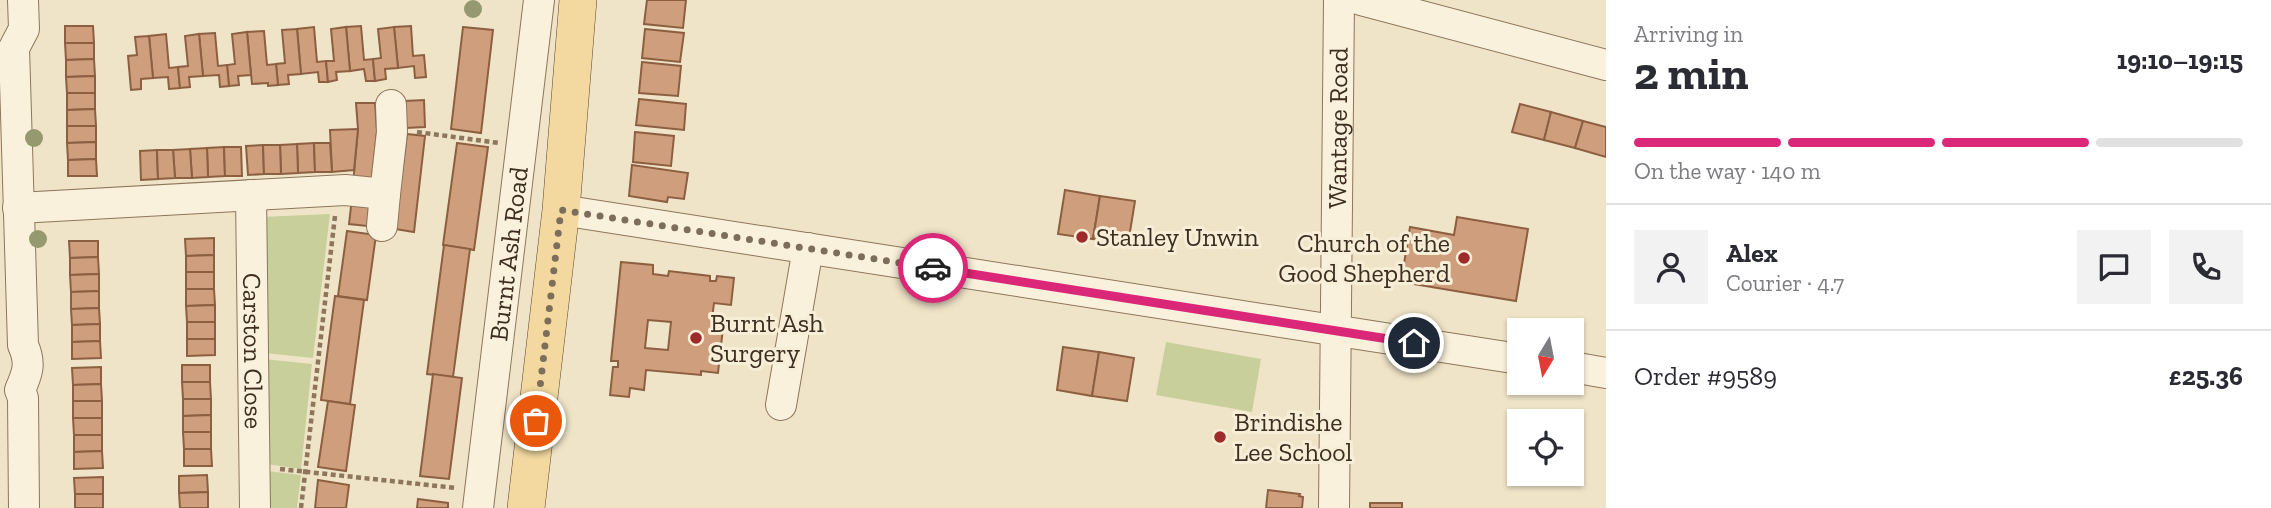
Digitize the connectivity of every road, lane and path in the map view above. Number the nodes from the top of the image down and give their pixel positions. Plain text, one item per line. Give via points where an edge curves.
1 (23, 0) edge
2 (539, 0) edge
3 (578, 0) edge
4 (1339, 0) edge
5 (1361, 0) edge
6 (1606, 65) edge
7 (391, 118) joint
8 (521, 146) junction
9 (341, 190) junction
10 (385, 194) junction
11 (251, 195) junction
12 (18, 208) junction
13 (561, 210) junction
14 (382, 226) dead end
15 (808, 248) junction
16 (1336, 330) junction
17 (1507, 357) edge
18 (1584, 369) edge
19 (1606, 373) edge
20 (10, 388) edge
21 (781, 405) dead end
22 (255, 466) junction
23 (305, 472) junction
24 (479, 499) edge
25 (24, 508) edge
26 (255, 508) edge
27 (301, 508) edge
28 (526, 508) edge
29 (1334, 508) edge

1 - 12 street via 24,29 14,48
2 - 8 street, Burnt Ash Road
3 - 13 main road, Burnt Ash Road
4 - 16 street, Wantage Road
5 - 6 street
7 - 8 path via 426,131
7 - 10 street
8 - 24 street, Burnt Ash Road
9 - 10 street
9 - 11 street
9 - 23 path
10 - 14 street
11 - 12 street
11 - 22 street, Carston Close
12 - 20 street via 23,345 29,370
13 - 15 street
13 - 28 main road, Burnt Ash Road
15 - 16 street
15 - 21 street
16 - 17 street
16 - 29 street, Wantage Road
18 - 19 street
20 - 25 street via 23,398
22 - 23 path
22 - 26 street, Carston Close
23 - 24 path
23 - 27 path

